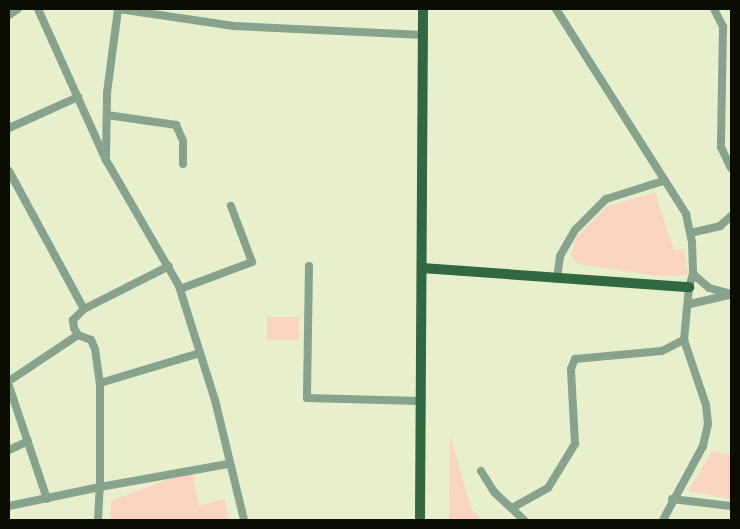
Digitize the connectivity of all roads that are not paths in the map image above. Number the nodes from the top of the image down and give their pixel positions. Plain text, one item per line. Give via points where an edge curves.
1 (18, 9) edge
2 (38, 9) edge
3 (118, 9) edge
4 (423, 9) edge
5 (556, 9) edge
6 (714, 9) edge
7 (9, 15) edge
8 (424, 35) junction
9 (78, 97) junction
10 (107, 115) junction
11 (9, 128) edge
12 (106, 160) junction
13 (182, 164) dead end
14 (731, 168) edge
15 (9, 171) edge
16 (663, 181) junction
17 (231, 206) dead end
18 (731, 216) edge
19 (690, 233) junction
20 (169, 266) junction
21 (309, 266) dead end
22 (422, 268) junction
23 (693, 274) junction
24 (557, 278) junction
25 (689, 287) junction
26 (180, 289) junction
27 (731, 294) edge
28 (690, 304) junction
29 (84, 309) junction
30 (78, 335) junction
31 (684, 340) junction
32 (200, 353) junction
33 (9, 381) edge
34 (100, 383) junction
35 (9, 386) edge
36 (420, 400) junction
37 (28, 441) junction
38 (9, 450) edge
39 (228, 464) junction
40 (481, 471) dead end
41 (100, 487) junction
42 (47, 499) junction
43 (672, 499) junction
44 (9, 506) edge
45 (731, 506) edge
46 (512, 508) junction
47 (98, 520) edge
48 (244, 520) edge
49 (420, 520) edge
50 (524, 520) edge
51 (663, 520) edge

1 - 7 street
2 - 9 street
3 - 8 street via 234,26
3 - 10 street
4 - 8 main road
5 - 16 street
6 - 14 street via 723,27 721,147
8 - 22 main road
9 - 11 street
9 - 12 street
10 - 12 street
10 - 13 street via 176,125 183,141
12 - 20 street
15 - 29 street
16 - 19 street via 686,214
16 - 24 street via 606,199 575,230 560,256
17 - 26 street via 252,262
18 - 19 street via 720,226
19 - 23 street
20 - 26 street
20 - 29 street
21 - 36 street via 307,398
22 - 24 main road
22 - 36 main road
23 - 25 street
23 - 27 street via 709,288
24 - 25 main road
25 - 28 street
26 - 32 street
27 - 28 street
28 - 31 street
29 - 30 street via 74,320
30 - 33 street
30 - 34 street via 90,340 95,350
31 - 43 street via 706,405 708,424 703,446
31 - 46 street via 662,351 575,359 571,369 575,444 548,488
32 - 34 street
32 - 39 street via 215,400
34 - 41 street
35 - 37 street
36 - 49 main road
37 - 38 street
37 - 42 street
39 - 41 street
39 - 48 street
40 - 46 street via 494,492
41 - 42 street
41 - 47 street
42 - 44 street
43 - 45 street
43 - 51 street
46 - 50 street

